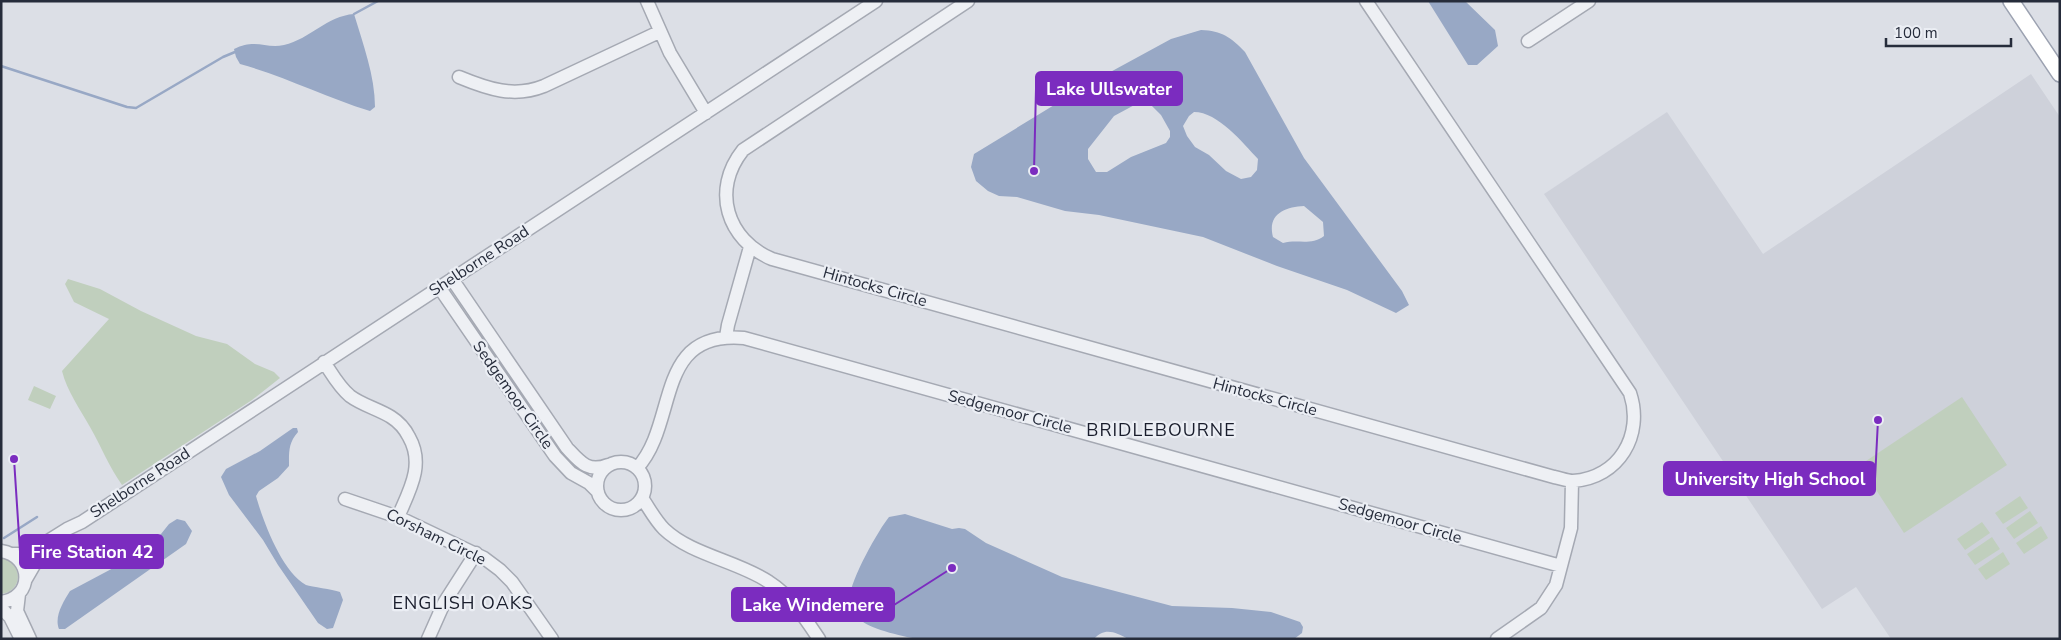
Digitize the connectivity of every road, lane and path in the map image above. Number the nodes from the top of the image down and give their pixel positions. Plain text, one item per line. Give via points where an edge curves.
1 (646, 1) edge
2 (876, 1) edge
3 (968, 1) edge
4 (1366, 1) edge
5 (1589, 1) edge
6 (2011, 1) edge
7 (659, 32) junction
8 (1528, 41) dead end
9 (2060, 74) edge
10 (459, 77) dead end
11 (706, 113) junction
12 (750, 247) junction
13 (452, 279) junction
14 (439, 288) junction
15 (726, 337) junction
16 (324, 362) junction
17 (608, 465) junction
18 (638, 468) junction
19 (1572, 481) junction
20 (598, 492) junction
21 (642, 498) junction
22 (345, 499) dead end
23 (398, 517) junction
24 (82, 522) junction
25 (7, 553) edge
26 (476, 553) junction
27 (1561, 566) junction
28 (26, 579) junction
29 (19, 594) junction
30 (1, 602) edge
31 (1, 608) edge
32 (21, 639) edge
33 (30, 639) edge
34 (428, 639) edge
35 (552, 639) edge
36 (819, 639) edge
37 (1497, 639) edge

1 - 7 street
2 - 11 street, Shelborne Road
3 - 12 street, Hintocks Circle via 742,150 729,174 727,203 734,226
4 - 19 street via 1630,393 1634,421 1625,450 1603,471
5 - 8 street
6 - 9 main road
7 - 10 street via 527,91 490,89
7 - 11 street
11 - 13 street, Shelborne Road
12 - 15 street
12 - 19 street, Hintocks Circle via 772,259
13 - 14 street, Shelborne Road
13 - 17 street, Sedgemoor Circle via 567,448 590,468
14 - 16 street, Shelborne Road
14 - 20 street, Sedgemoor Circle via 555,456 571,473
15 - 18 street, Sedgemoor Circle via 701,346 679,367 671,382 651,451
15 - 27 street, Sedgemoor Circle via 752,340
16 - 23 street via 348,395 397,421 412,441 417,467
16 - 24 street, Shelborne Road
17 - 18 street via 626,462
17 - 20 street via 598,480
18 - 21 street via 644,479
19 - 27 street via 1571,528
20 - 21 street via 609,507 621,510 633,507
21 - 36 street via 670,534 777,587 796,605
22 - 23 street, Corsham Circle
23 - 26 street, Corsham Circle
24 - 25 street, Shelborne Road via 27,554
24 - 28 street, Shelborne Road via 37,560
25 - 28 street via 23,565
26 - 34 street via 444,603
26 - 35 street, Corsham Circle via 512,582
27 - 37 street via 1556,585 1541,608
28 - 29 street, Shelborne Road
29 - 30 street via 12,600
29 - 33 street via 17,610
31 - 32 street

